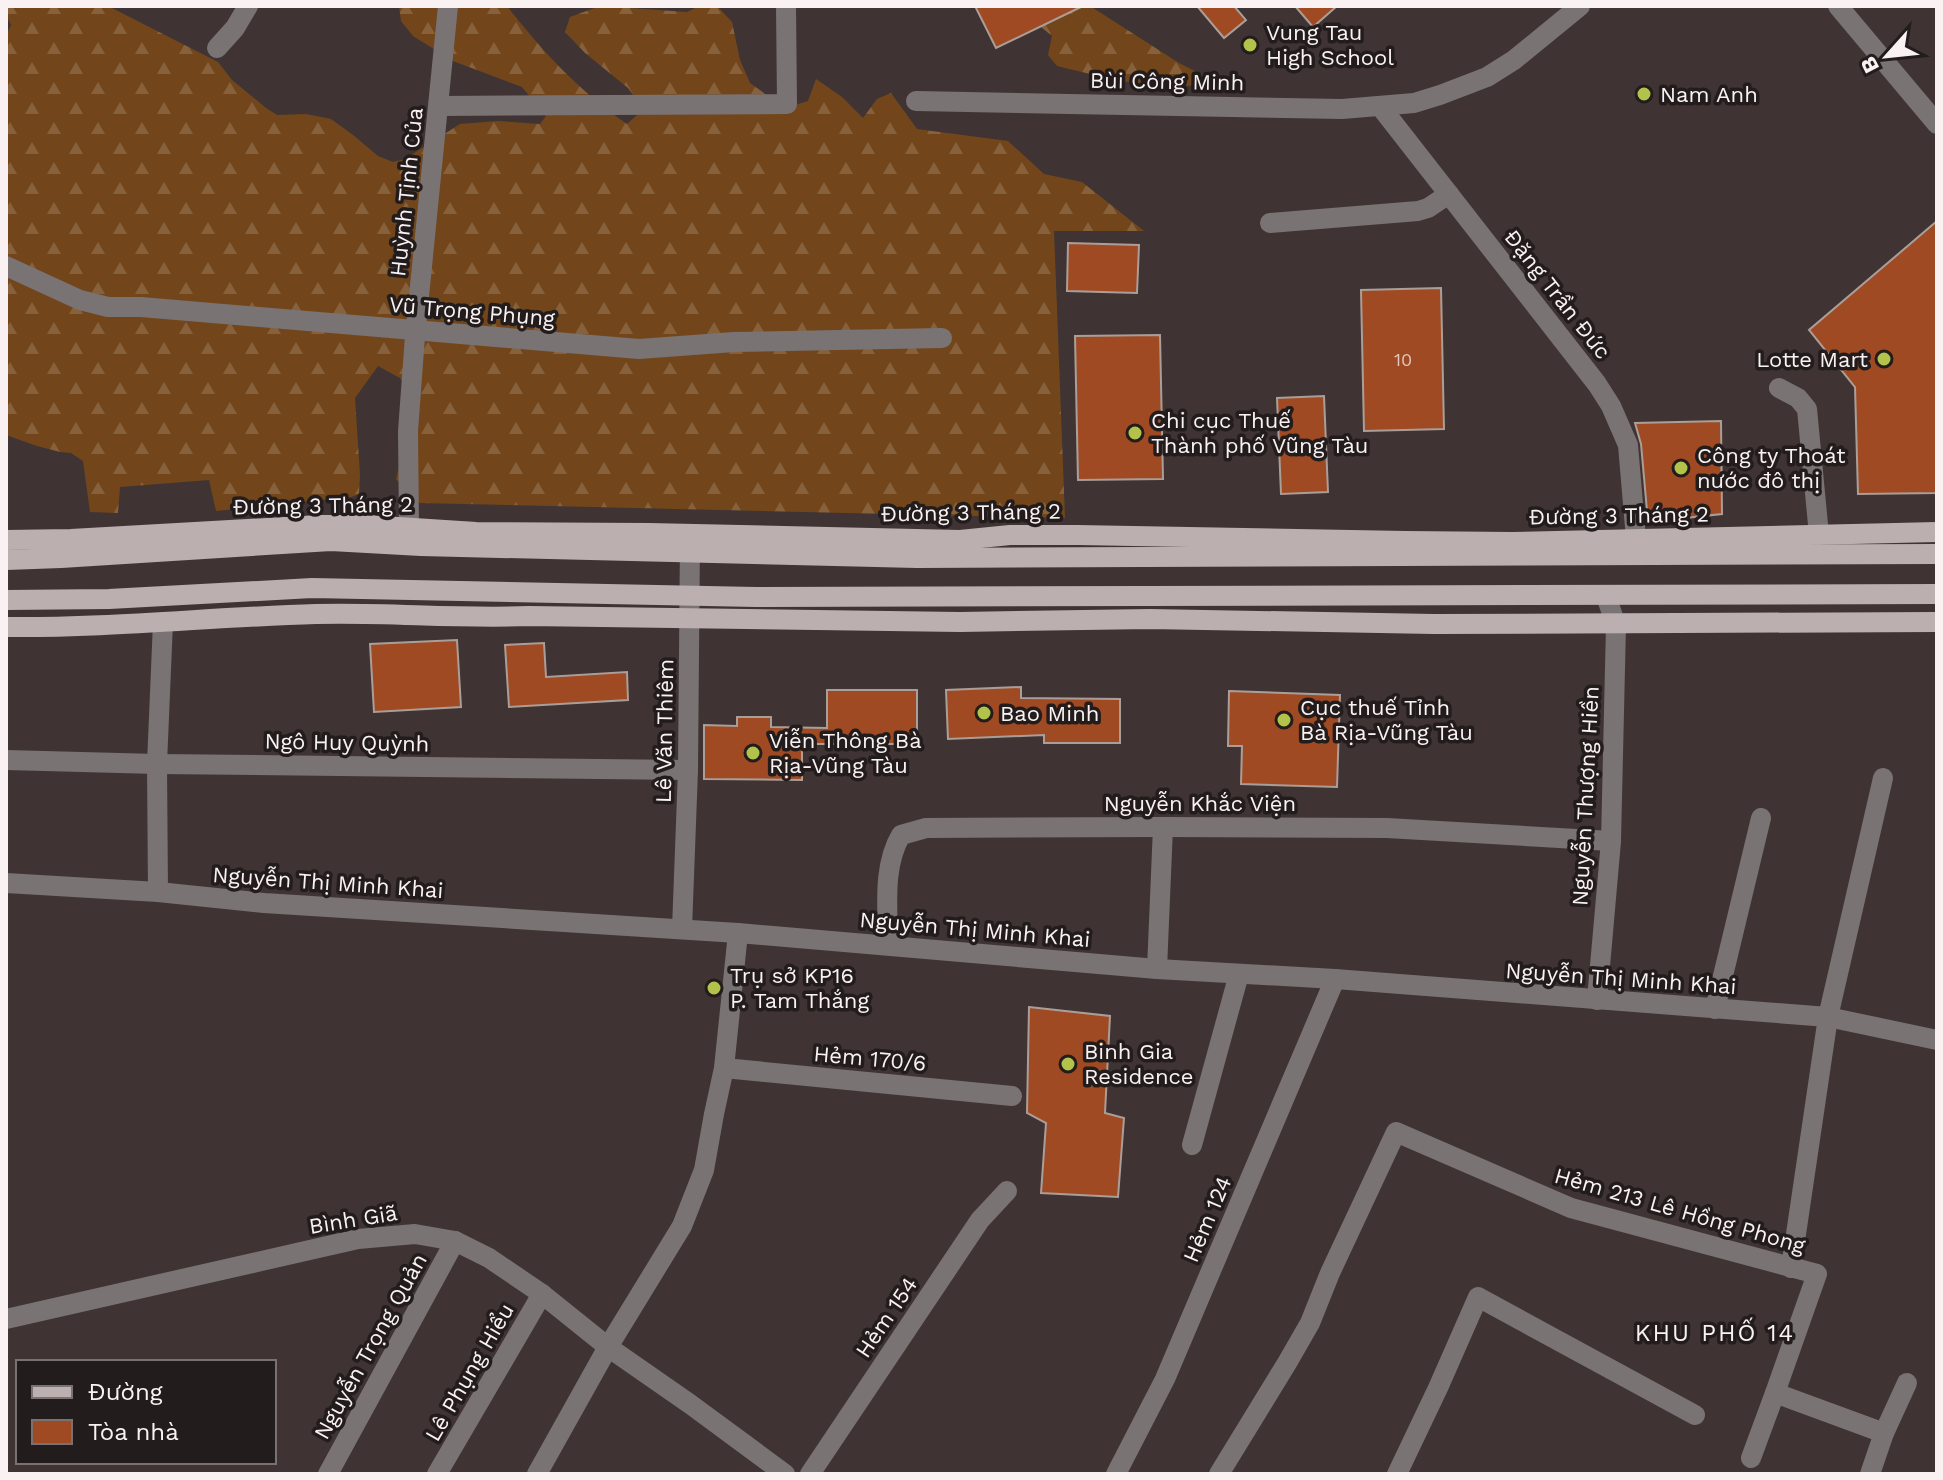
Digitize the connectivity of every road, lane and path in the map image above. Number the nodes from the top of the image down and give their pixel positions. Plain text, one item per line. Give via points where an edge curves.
1 (248, 6) edge
2 (448, 6) edge
3 (786, 6) edge
4 (1580, 6) edge
5 (1838, 6) edge
6 (217, 48) dead end
7 (916, 101) dead end
8 (439, 106) junction
9 (1380, 106) junction
10 (1937, 124) edge
11 (1449, 194) junction
12 (1270, 223) dead end
13 (6, 266) edge
14 (415, 330) junction
15 (942, 338) dead end
16 (1779, 388) dead end
17 (1937, 532) edge
18 (418, 534) junction
19 (1819, 535) junction
20 (1636, 539) junction
21 (6, 540) edge
22 (690, 543) junction
23 (1604, 548) junction
24 (1937, 554) edge
25 (6, 560) edge
26 (411, 590) junction
27 (1937, 594) edge
28 (690, 596) junction
29 (1606, 596) junction
30 (6, 600) edge
31 (410, 614) junction
32 (689, 619) junction
33 (163, 622) junction
34 (1937, 622) edge
35 (1616, 625) junction
36 (6, 627) edge
37 (6, 760) edge
38 (157, 764) junction
39 (688, 770) junction
40 (1883, 778) dead end
41 (1761, 818) dead end
42 (1163, 827) junction
43 (1611, 841) junction
44 (6, 883) edge
45 (158, 892) junction
46 (682, 929) junction
47 (738, 933) junction
48 (888, 945) junction
49 (1157, 969) junction
50 (1239, 974) junction
51 (1335, 979) junction
52 (1597, 1000) junction
53 (1715, 1009) junction
54 (1828, 1017) junction
55 (1937, 1040) edge
56 (724, 1068) junction
57 (1012, 1096) dead end
58 (1192, 1145) dead end
59 (1007, 1191) dead end
60 (455, 1241) junction
61 (1791, 1268) junction
62 (542, 1294) junction
63 (6, 1319) edge
64 (608, 1347) junction
65 (1907, 1383) dead end
66 (1775, 1393) junction
67 (1695, 1415) dead end
68 (1884, 1433) junction
69 (1751, 1458) dead end
70 (328, 1474) edge
71 (437, 1474) edge
72 (537, 1474) edge
73 (785, 1474) edge
74 (810, 1474) edge
75 (1116, 1474) edge
76 (1219, 1474) edge
77 (1397, 1474) edge
78 (1870, 1474) edge

1 - 6 street
2 - 8 street, Huỳnh Tịnh Của
3 - 8 street via 787,104
4 - 9 street, Bùi Công Minh via 1487,77 1414,103
5 - 10 street
7 - 9 street, Bùi Công Minh
8 - 14 street, Huỳnh Tịnh Của
9 - 11 street, Đặng Trần Đức
11 - 12 street via 1418,211
11 - 20 street, Đặng Trần Đức via 1611,406 1628,445
13 - 14 street, Vũ Trọng Phụng via 108,307
14 - 15 street, Vũ Trọng Phụng via 639,349
14 - 18 street, Huỳnh Tịnh Của via 408,431
16 - 19 street via 1807,409
17 - 19 main road, Đường 3 Tháng 2
18 - 21 main road, Đường 3 Tháng 2 via 320,525
18 - 22 main road, Đường 3 Tháng 2
18 - 25 main road, Đường 3 Tháng 2
19 - 20 main road, Đường 3 Tháng 2
20 - 23 main road, Đường 3 Tháng 2
22 - 23 main road, Đường 3 Tháng 2 via 917,558
22 - 28 street, Lê Văn Thiêm
23 - 24 main road, Đường 3 Tháng 2
26 - 28 main road
26 - 30 main road via 312,588
26 - 31 street
27 - 29 main road
28 - 29 main road
28 - 32 street, Lê Văn Thiêm
29 - 35 street, Nguyễn Thượng Hiền
31 - 32 main road
31 - 33 main road
32 - 35 main road
32 - 39 street, Lê Văn Thiêm
33 - 36 main road
33 - 38 street
34 - 35 main road
35 - 43 street, Nguyễn Thượng Hiền
37 - 38 street, Ngô Huy Quỳnh
38 - 39 street, Ngô Huy Quỳnh
38 - 45 street
39 - 46 street, Lê Văn Thiêm
40 - 54 street
41 - 53 street
42 - 43 street, Nguyễn Khắc Viện via 1387,828
42 - 48 street, Nguyễn Khắc Viện via 948,827 901,835 893,848 887,883
42 - 49 street
43 - 52 street, Nguyễn Thượng Hiền
44 - 45 street, Nguyễn Thị Minh Khai
45 - 46 street, Nguyễn Thị Minh Khai
46 - 47 street, Nguyễn Thị Minh Khai
47 - 48 street, Nguyễn Thị Minh Khai
47 - 56 street
48 - 49 street, Nguyễn Thị Minh Khai
49 - 50 street, Nguyễn Thị Minh Khai
50 - 51 street, Nguyễn Thị Minh Khai
50 - 58 street
51 - 52 street, Nguyễn Thị Minh Khai
51 - 75 street, Hẻm 124 via 1165,1379
52 - 53 street, Nguyễn Thị Minh Khai
53 - 54 street, Nguyễn Thị Minh Khai
54 - 55 street, Nguyễn Thị Minh Khai
54 - 61 street
56 - 57 street, Hẻm 170/6
56 - 64 street via 704,1170 682,1226
59 - 74 street, Hẻm 154 via 980,1220
60 - 62 street, Bình Giã
60 - 63 street, Bình Giã via 415,1234 358,1239
60 - 70 street, Nguyễn Trọng Quản
61 - 66 street, Hẻm 213 Lê Hồng Phong via 1817,1274
61 - 76 street, Hẻm 213 Lê Hồng Phong via 1571,1208 1396,1132 1310,1323
62 - 64 street, Bình Giã
62 - 71 street, Lê Phụng Hiểu
64 - 72 street
64 - 73 street, Bình Giã
65 - 68 street
66 - 68 street
66 - 69 street
67 - 77 street via 1478,1297
68 - 78 street

